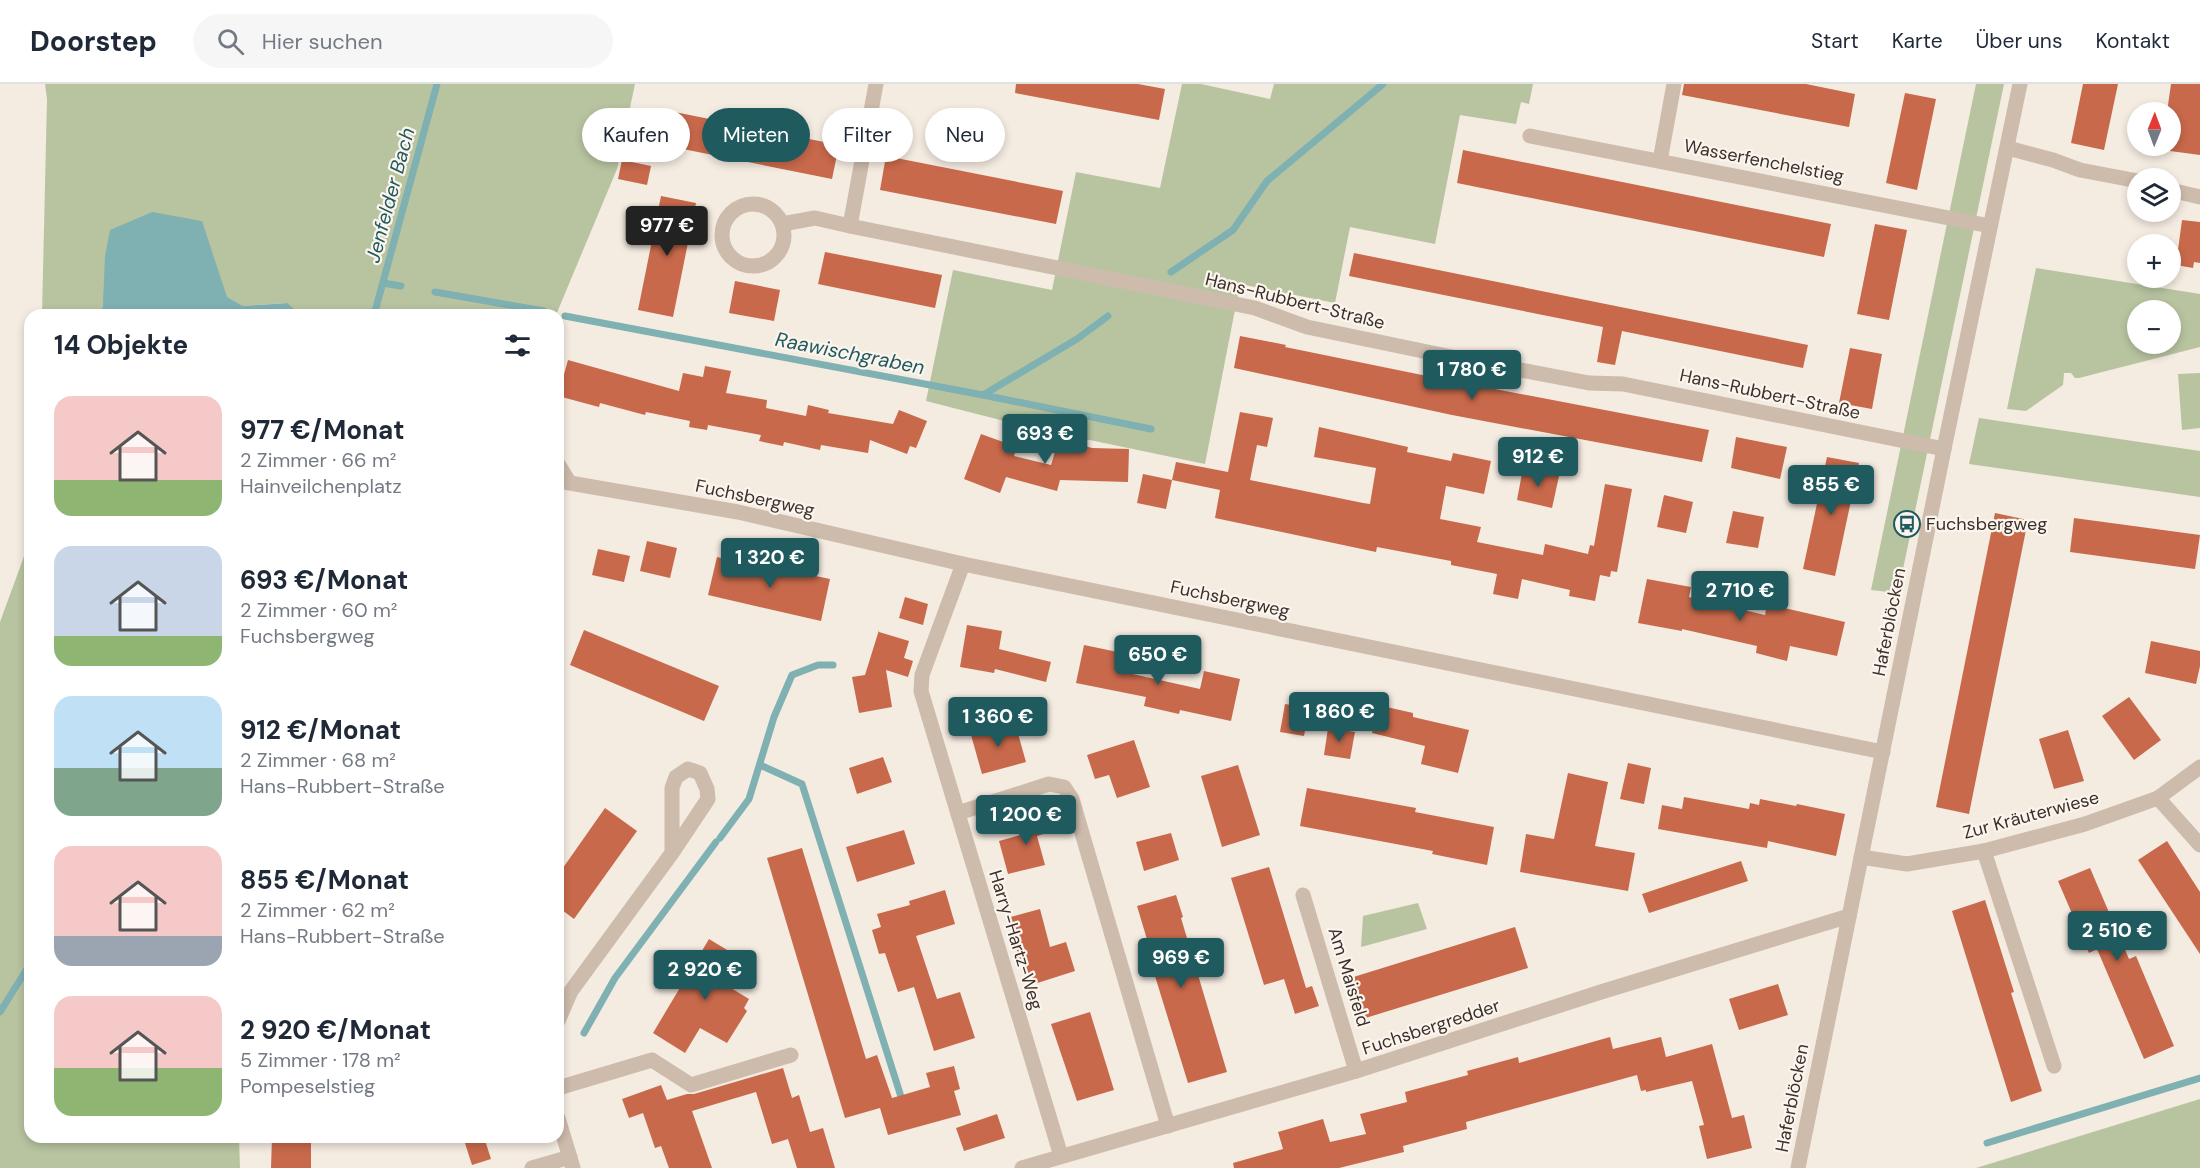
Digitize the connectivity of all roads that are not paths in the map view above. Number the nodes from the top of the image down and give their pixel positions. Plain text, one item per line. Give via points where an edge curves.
1 (876, 84) edge
2 (1674, 84) edge
3 (2020, 84) edge
4 (1530, 136) dead end
5 (2008, 148) junction
6 (1660, 161) junction
7 (2127, 179) edge
8 (2181, 193) edge
9 (2200, 197) edge
10 (782, 224) junction
11 (1990, 225) junction
12 (850, 226) junction
13 (1944, 449) junction
14 (564, 481) edge
15 (963, 564) junction
16 (1883, 752) junction
17 (2200, 767) edge
18 (2158, 798) junction
19 (958, 813) junction
20 (2200, 845) edge
21 (1984, 851) junction
22 (672, 853) junction
23 (1861, 857) junction
24 (1303, 895) dead end
25 (1849, 916) junction
26 (564, 1007) edge
27 (791, 1055) dead end
28 (2054, 1066) dead end
29 (1356, 1071) junction
30 (564, 1086) edge
31 (1168, 1126) junction
32 (564, 1137) edge
33 (1060, 1156) junction
34 (572, 1162) edge
35 (532, 1168) edge
36 (1022, 1168) edge
37 (1798, 1168) edge

1 - 12 street
2 - 6 street
3 - 5 street, Haferblöcken
4 - 6 street, Wasserfenchelstieg
5 - 7 street via 2080,170
5 - 11 street, Haferblöcken
6 - 11 street, Wasserfenchelstieg
8 - 9 street
10 - 10 street via 777,215 760,205 740,207 732,212 723,229 725,249 746,266 764,264 779,252 783,243
10 - 12 street, Hans-Rubbert-Straße via 815,218
11 - 13 street, Haferblöcken
12 - 13 street, Hans-Rubbert-Straße via 1255,308 1307,327 1447,356 1589,383 1623,384
13 - 16 street, Haferblöcken
14 - 15 street, Fuchsbergweg via 738,512
15 - 16 street, Fuchsbergweg
15 - 19 street, Harry-Hartz-Weg via 922,675 921,691
16 - 23 street, Haferblöcken
17 - 18 street, Zur Kräuterwiese
18 - 20 street
18 - 21 street, Zur Kräuterwiese via 2085,824
19 - 31 street via 1049,784 1064,787 1072,800
19 - 33 street, Harry-Hartz-Weg
21 - 23 street, Zur Kräuterwiese via 1906,864
21 - 28 street
22 - 22 street via 708,799 700,773 688,769 676,777 672,788
22 - 26 street via 571,991
23 - 25 street, Haferblöcken
24 - 29 street, Am Maisfeld
25 - 29 street, Fuchsbergredder
25 - 37 street, Haferblöcken
27 - 30 street via 692,1085 652,1060
29 - 31 street, Fuchsbergredder
31 - 33 street, Fuchsbergredder
32 - 34 street
33 - 36 street, Fuchsbergredder
34 - 35 street

